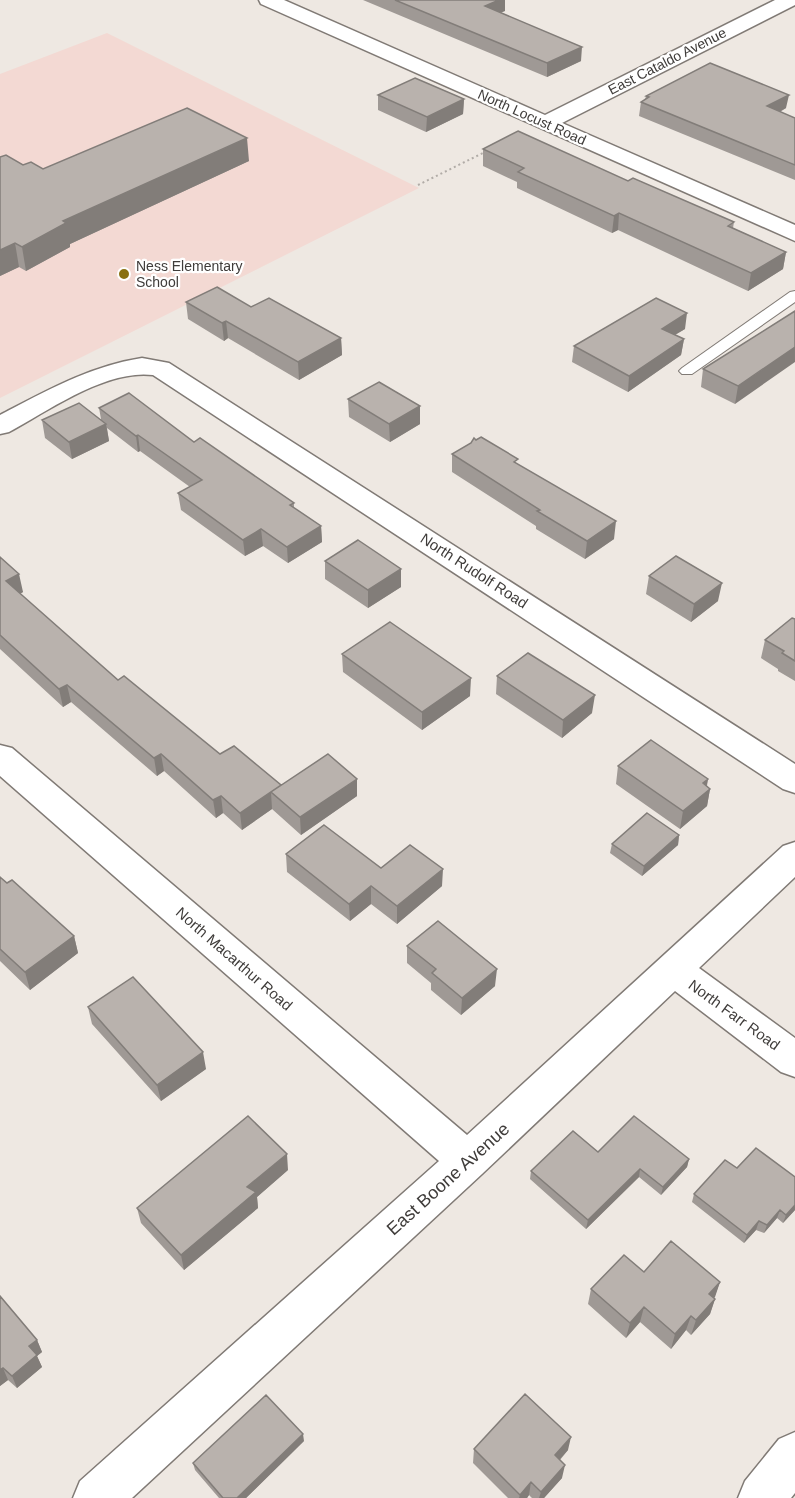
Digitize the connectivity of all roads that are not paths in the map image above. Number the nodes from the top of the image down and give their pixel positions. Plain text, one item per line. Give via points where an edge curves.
1 (268, 0) edge
2 (790, 0) edge
3 (545, 123) junction
4 (795, 234) edge
5 (795, 295) edge
6 (687, 371) dead end
7 (0, 426) edge
8 (0, 758) edge
9 (795, 780) edge
10 (795, 856) edge
11 (674, 970) junction
12 (795, 1060) edge
13 (468, 1161) junction
14 (795, 1455) edge
15 (97, 1498) edge
16 (762, 1498) edge

1 - 3 street, North Locust Road
2 - 3 street, East Cataldo Avenue
3 - 4 street, North Locust Road
5 - 6 lane
7 - 9 street, North Rudolf Road via 110,370 151,365 167,371
8 - 13 street, North Macarthur Road
10 - 11 street, East Boone Avenue
11 - 12 street, North Farr Road
11 - 13 street, East Boone Avenue
13 - 15 street, East Boone Avenue
14 - 16 street

